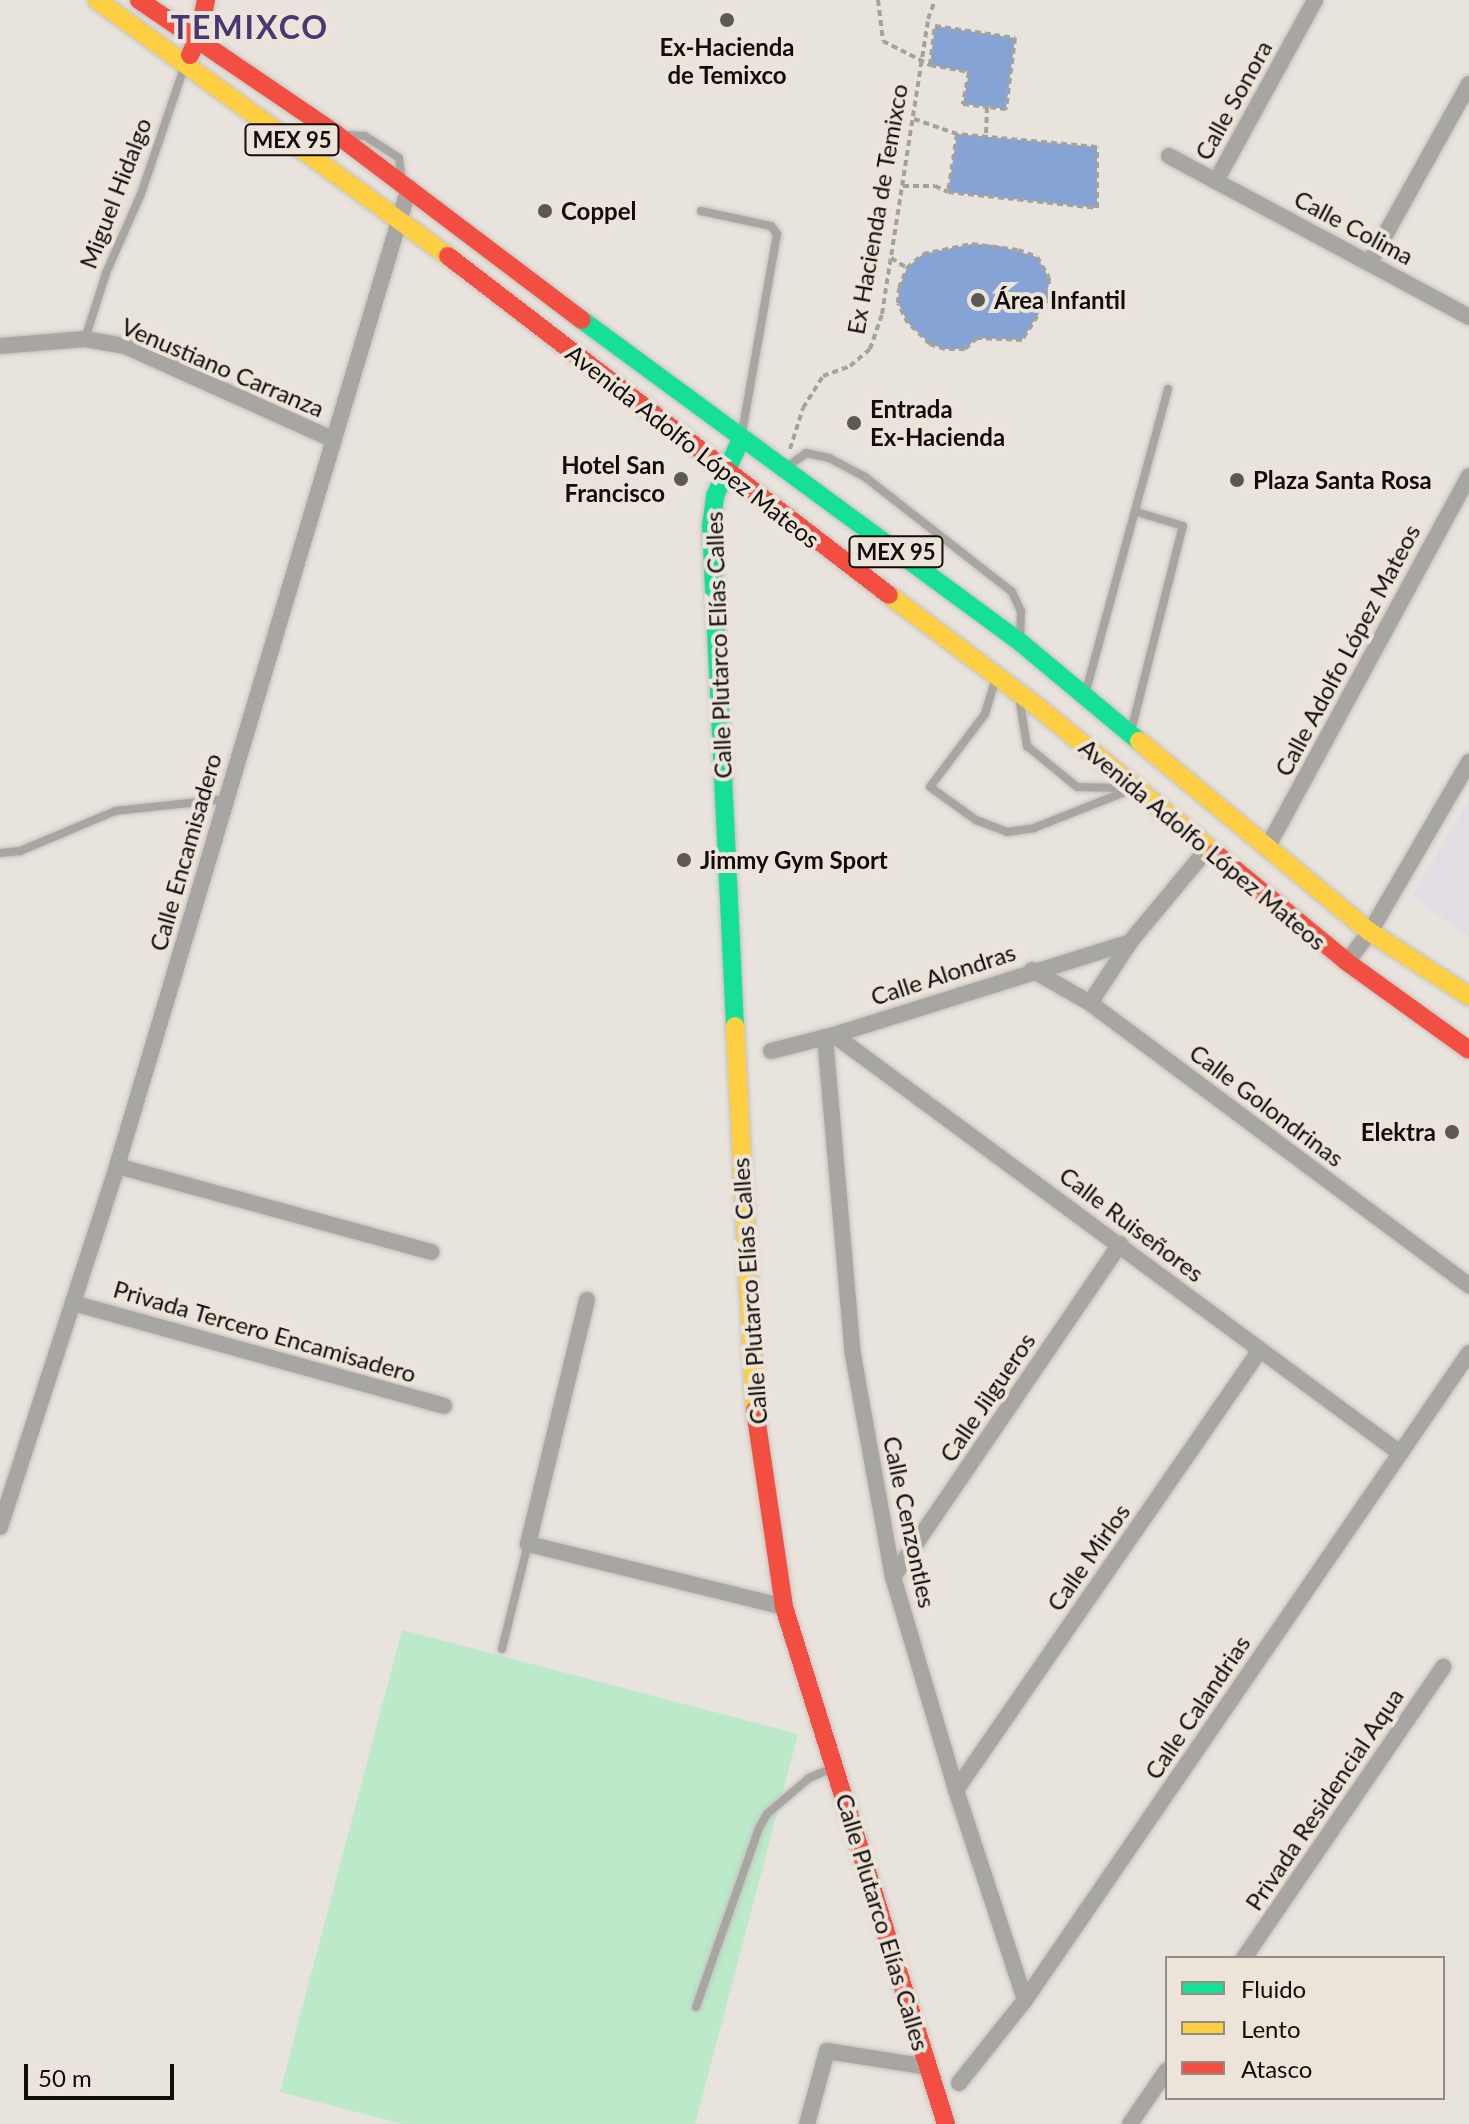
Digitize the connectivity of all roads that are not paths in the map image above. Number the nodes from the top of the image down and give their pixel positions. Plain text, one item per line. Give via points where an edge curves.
1 (97, 0) edge
2 (139, 0) edge
3 (206, 0) edge
4 (1315, 0) edge
5 (198, 38) junction
6 (186, 63) junction
7 (1469, 84) edge
8 (1169, 156) dead end
9 (1216, 181) junction
10 (406, 186) junction
11 (701, 211) dead end
12 (398, 218) junction
13 (1370, 262) junction
14 (1469, 317) edge
15 (85, 339) junction
16 (0, 346) edge
17 (1168, 389) dead end
18 (332, 439) junction
19 (741, 439) junction
20 (723, 470) junction
21 (783, 470) junction
22 (1469, 476) edge
23 (1137, 512) junction
24 (1020, 642) junction
25 (996, 677) junction
26 (1061, 677) junction
27 (1019, 693) junction
28 (1084, 696) junction
29 (1039, 708) junction
30 (1130, 736) junction
31 (1469, 762) edge
32 (1135, 788) junction
33 (226, 799) junction
34 (1208, 848) junction
35 (1267, 848) junction
36 (0, 853) edge
37 (1370, 932) junction
38 (1130, 942) junction
39 (1347, 962) junction
40 (1032, 970) junction
41 (1469, 996) edge
42 (1090, 1003) junction
43 (829, 1036) junction
44 (1469, 1050) edge
45 (771, 1051) dead end
46 (117, 1166) junction
47 (1120, 1244) junction
48 (431, 1252) dead end
49 (1469, 1286) edge
50 (587, 1300) dead end
51 (73, 1303) junction
52 (1260, 1350) junction
53 (1469, 1353) edge
54 (444, 1406) dead end
55 (1400, 1453) junction
56 (0, 1527) edge
57 (528, 1544) junction
58 (893, 1577) junction
59 (784, 1607) junction
60 (502, 1649) dead end
61 (1443, 1667) dead end
62 (834, 1767) junction
63 (956, 1790) junction
64 (1245, 1956) edge
65 (1025, 2000) junction
66 (696, 2007) dead end
67 (928, 2067) junction
68 (1165, 2073) edge
69 (959, 2083) dead end
70 (807, 2124) edge
71 (946, 2124) edge
72 (1130, 2124) edge

1 - 6 main road, Avenida Adolfo López Mateos / MEX 95
2 - 5 main road, Avenida Adolfo López Mateos / MEX 95
3 - 5 main road
4 - 9 street, Calle Sonora
5 - 6 main road
5 - 10 main road, Avenida Adolfo López Mateos / MEX 95
6 - 12 main road, Avenida Adolfo López Mateos / MEX 95
6 - 15 lane, Miguel Hidalgo
7 - 13 street
8 - 9 street, Calle Colima
9 - 13 street, Calle Colima
10 - 12 street, Calle Encamisadero
10 - 19 main road, Avenida Adolfo López Mateos / MEX 95
11 - 19 lane via 771,226 777,234
12 - 18 street, Calle Encamisadero
12 - 20 main road, Avenida Adolfo López Mateos / MEX 95
13 - 14 street, Calle Colima
15 - 16 street, Venustiano Carranza
15 - 18 street, Venustiano Carranza via 125,346
17 - 23 lane
18 - 33 street, Calle Encamisadero
19 - 20 main road, Calle Plutarco Elías Calles
19 - 21 main road, Avenida Adolfo López Mateos / MEX 95
20 - 25 main road, Avenida Adolfo López Mateos / MEX 95
20 - 59 main road, Calle Plutarco Elías Calles via 711,526 737,1124 752,1386
21 - 24 main road, Avenida Adolfo López Mateos / MEX 95
21 - 24 lane via 806,453 829,458 865,477 1012,592 1021,611
22 - 35 street, Calle Adolfo López Mateos
23 - 28 lane
23 - 30 lane via 1183,526
24 - 26 main road, Avenida Adolfo López Mateos / MEX 95
25 - 27 main road, Avenida Adolfo López Mateos / MEX 95
25 - 32 lane via 985,714 930,787 976,820 1007,832 1034,828
26 - 28 main road, Avenida Adolfo López Mateos / MEX 95
26 - 29 main road
27 - 29 main road, Avenida Adolfo López Mateos / MEX 95
27 - 32 lane via 1027,746 1077,787
28 - 30 main road, Avenida Adolfo López Mateos / MEX 95
29 - 32 main road, Avenida Adolfo López Mateos / MEX 95
30 - 35 main road, Avenida Adolfo López Mateos / MEX 95
31 - 37 street
32 - 34 main road, Avenida Adolfo López Mateos / MEX 95
33 - 36 lane via 115,811 20,851
33 - 46 street, Calle Encamisadero
34 - 38 street
34 - 39 main road, Avenida Adolfo López Mateos / MEX 95
35 - 37 main road, Avenida Adolfo López Mateos / MEX 95
37 - 39 street
37 - 41 main road, Avenida Adolfo López Mateos / MEX 95
38 - 40 street, Calle Alondras
38 - 42 street
39 - 44 main road, Avenida Adolfo López Mateos / MEX 95
40 - 42 street, Calle Golondrinas
40 - 43 street, Calle Alondras
42 - 49 street, Calle Golondrinas
43 - 45 street, Calle Alondras
43 - 47 street, Calle Ruiseñores
43 - 58 street, Calle Cenzontles via 853,1355
46 - 48 street
46 - 51 street, Calle Encamisadero
47 - 52 street, Calle Ruiseñores
47 - 58 street, Calle Jilgueros
50 - 57 street
51 - 54 street, Privada Tercero Encamisadero
51 - 56 street, Calle Encamisadero
52 - 55 street, Calle Ruiseñores
52 - 63 street, Calle Mirlos
53 - 55 street, Calle Calandrias
55 - 65 street, Calle Calandrias
57 - 59 street
57 - 60 lane
58 - 63 street, Calle Cenzontles
59 - 62 main road, Calle Plutarco Elías Calles
61 - 64 street, Privada Residencial Aqua
62 - 66 lane via 809,1778 767,1814
62 - 67 main road, Calle Plutarco Elías Calles
63 - 65 street, Calle Cenzontles
65 - 69 street, Calle Calandrias
67 - 70 street via 827,2051
67 - 71 main road, Calle Plutarco Elías Calles
68 - 72 street

